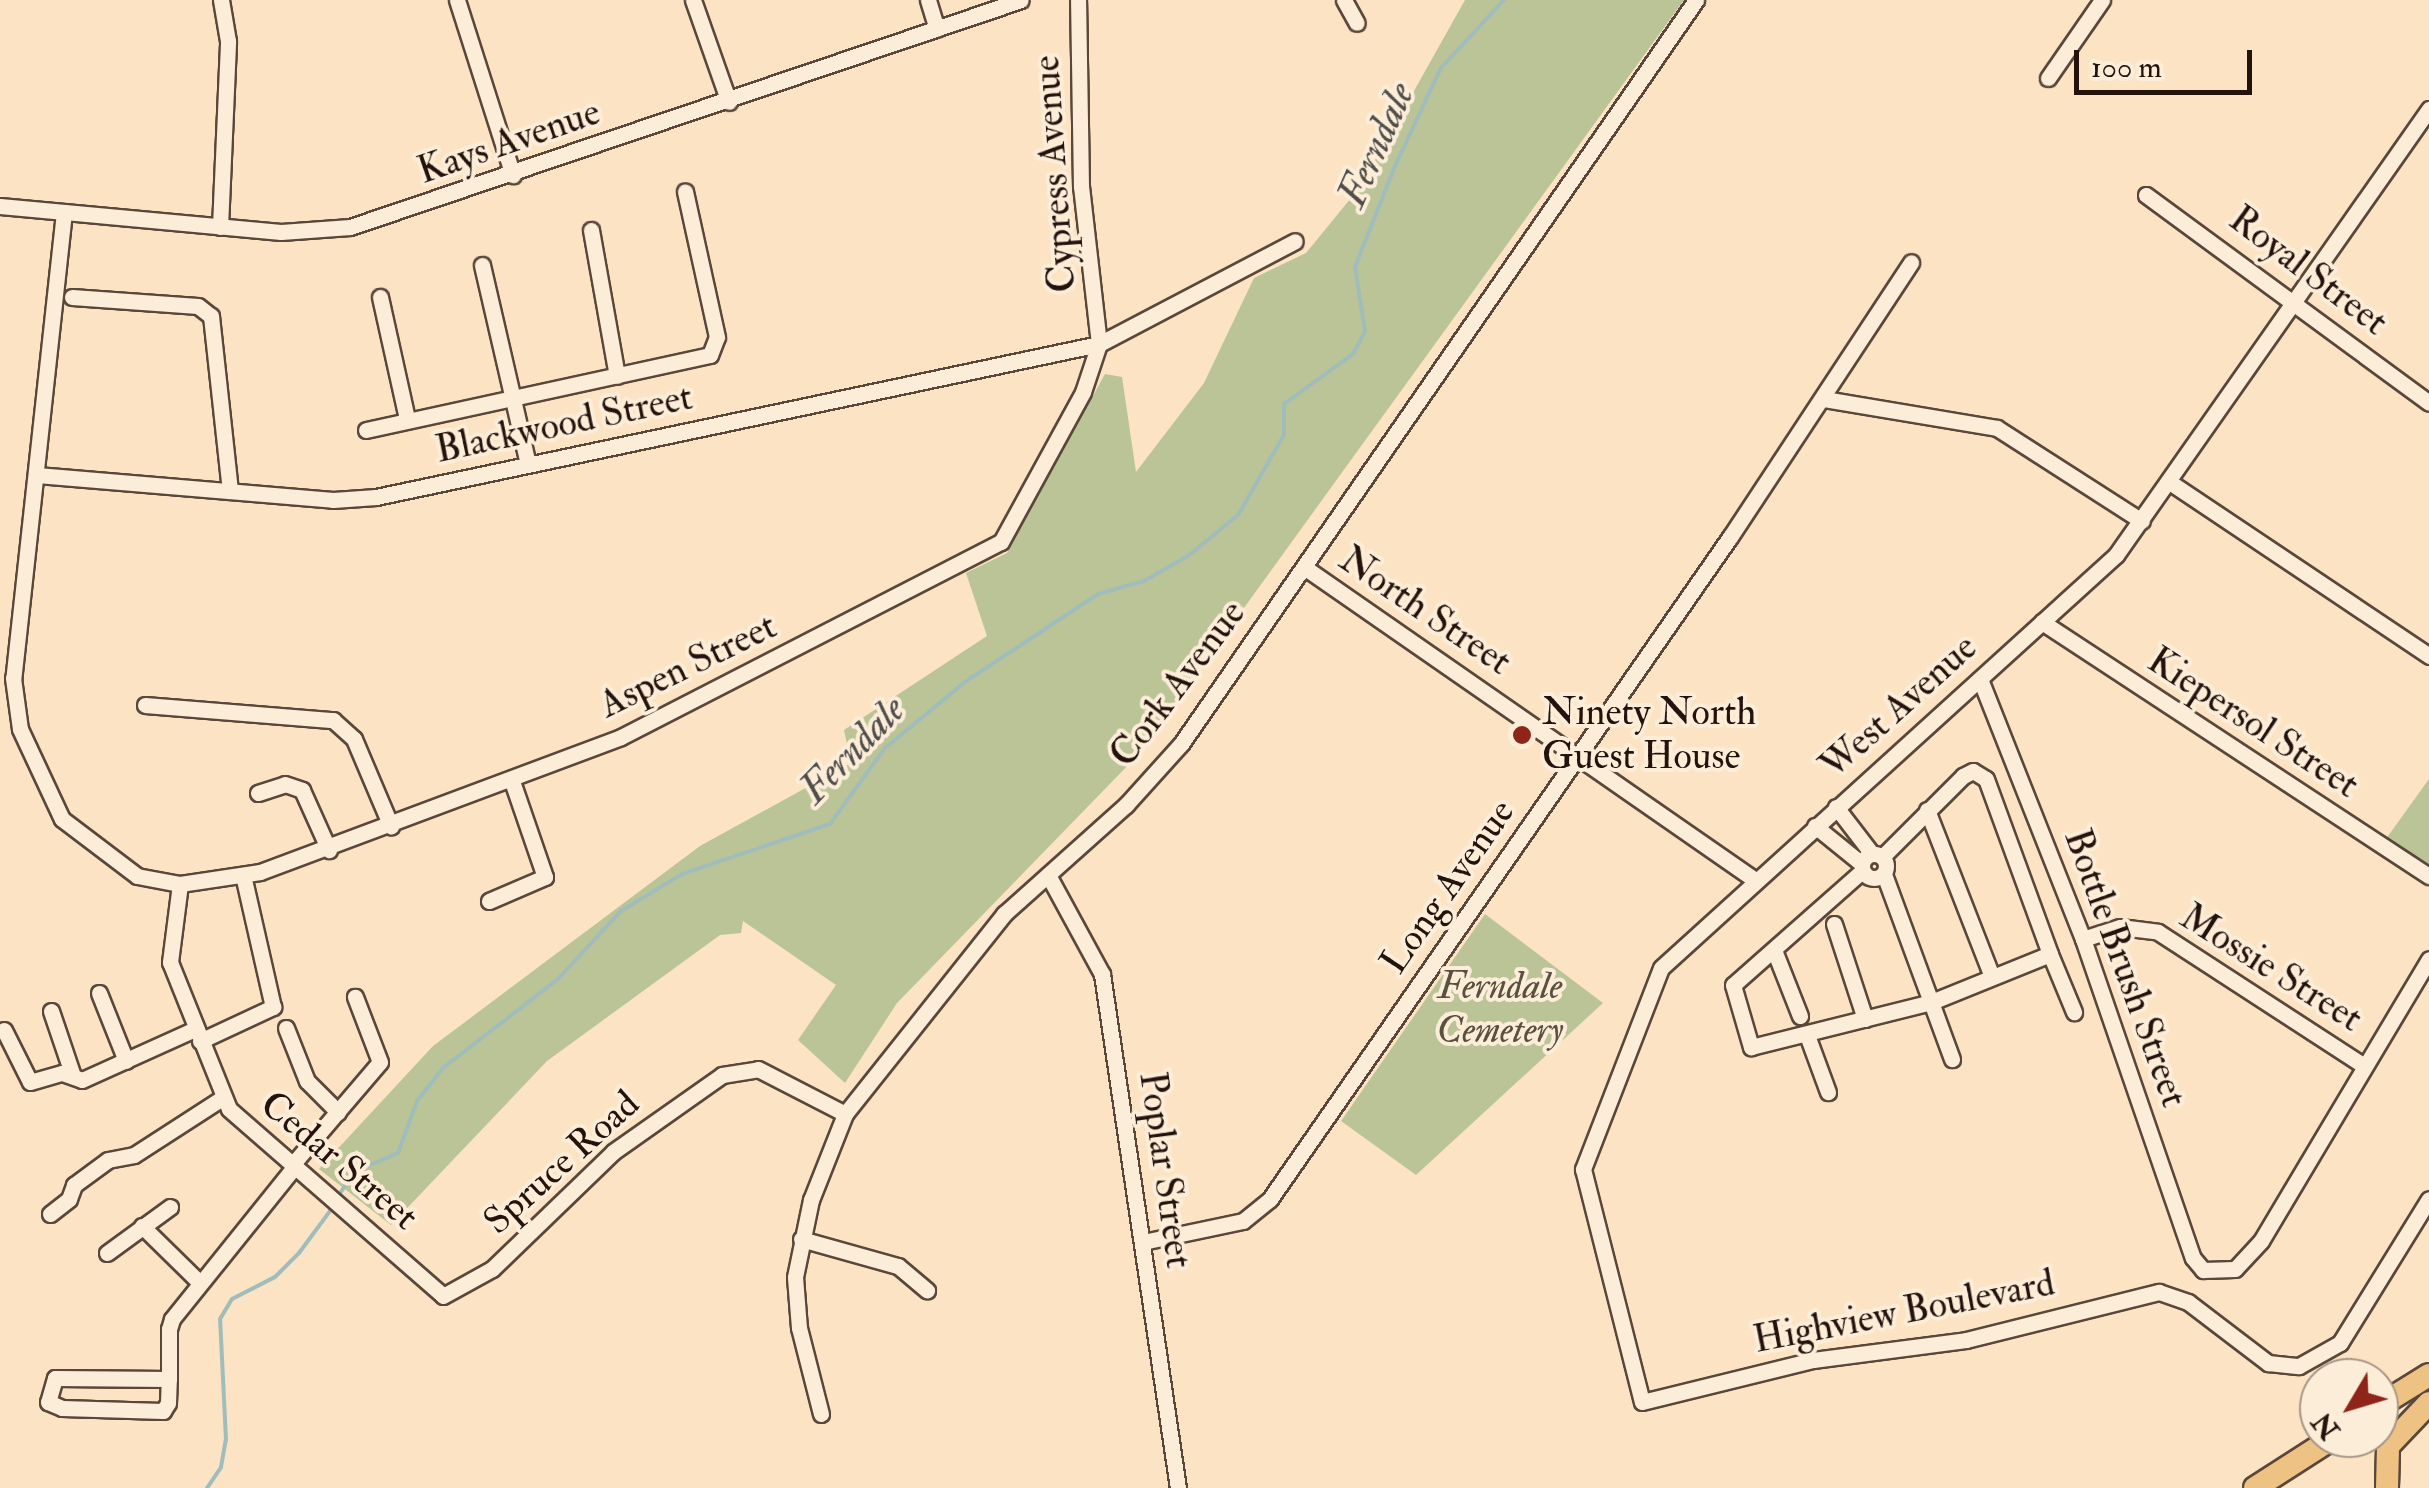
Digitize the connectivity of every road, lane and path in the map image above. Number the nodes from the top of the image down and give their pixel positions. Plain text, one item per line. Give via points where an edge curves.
1 (221, 0) edge
2 (458, 0) edge
3 (694, 0) edge
4 (928, 0) edge
5 (1021, 0) edge
6 (1078, 0) edge
7 (1344, 0) edge
8 (1696, 0) edge
9 (2102, 0) edge
10 (1356, 24) dead end
11 (937, 29) junction
12 (2048, 78) dead end
13 (729, 102) junction
14 (2429, 109) edge
15 (513, 175) junction
16 (685, 190) dead end
17 (2146, 195) dead end
18 (0, 206) edge
19 (64, 212) junction
20 (220, 227) junction
21 (591, 230) dead end
22 (1295, 241) dead end
23 (1911, 262) dead end
24 (482, 265) dead end
25 (72, 297) dead end
26 (380, 297) dead end
27 (2294, 299) junction
28 (1099, 344) junction
29 (617, 376) junction
30 (2426, 395) edge
31 (510, 398) junction
32 (1824, 400) junction
33 (407, 420) junction
34 (366, 430) dead end
35 (528, 464) junction
36 (36, 474) junction
37 (2171, 483) junction
38 (230, 491) junction
39 (2142, 521) junction
40 (1304, 567) junction
41 (2042, 622) junction
42 (2429, 656) edge
43 (1980, 679) junction
44 (144, 705) dead end
45 (1578, 754) junction
46 (512, 781) junction
47 (258, 793) dead end
48 (1836, 807) junction
49 (1927, 810) junction
50 (391, 826) junction
51 (1815, 826) junction
52 (329, 850) junction
53 (1872, 864) junction
54 (243, 875) junction
55 (1048, 875) junction
56 (2429, 876) edge
57 (1755, 880) junction
58 (180, 884) junction
59 (489, 901) dead end
60 (1834, 924) dead end
61 (2083, 939) junction
62 (1774, 950) junction
63 (2050, 954) junction
64 (2429, 959) edge
65 (1992, 978) junction
66 (99, 993) dead end
67 (355, 997) dead end
68 (1931, 1002) junction
69 (52, 1011) dead end
70 (2074, 1012) dead end
71 (1800, 1016) dead end
72 (1865, 1019) junction
73 (286, 1028) dead end
74 (4, 1030) dead end
75 (198, 1035) junction
76 (1807, 1035) junction
77 (1952, 1058) dead end
78 (126, 1061) junction
79 (2364, 1066) junction
80 (73, 1076) junction
81 (1828, 1092) dead end
82 (222, 1098) junction
83 (338, 1112) junction
84 (845, 1114) junction
85 (293, 1166) junction
86 (2429, 1199) edge
87 (170, 1207) dead end
88 (50, 1214) dead end
89 (142, 1226) junction
90 (802, 1239) junction
91 (1143, 1242) junction
92 (107, 1253) dead end
93 (200, 1283) junction
94 (431, 1289) joint
95 (927, 1290) dead end
96 (2429, 1374) edge
97 (169, 1379) junction
98 (2399, 1393) edge
99 (1642, 1402) joint
100 (2429, 1403) edge
101 (821, 1414) dead end
102 (2302, 1458) edge
103 (1178, 1488) edge
104 (2255, 1488) edge
105 (2387, 1488) edge

1 - 20 street via 228,41
2 - 15 street
3 - 13 street
4 - 11 street
5 - 11 street, Kays Avenue
6 - 28 street, Cypress Avenue via 1081,187
7 - 10 street
8 - 40 street, Cork Avenue
9 - 12 street
11 - 13 street, Kays Avenue
13 - 15 street, Kays Avenue
14 - 27 street, West Avenue
15 - 20 street, Kays Avenue via 350,226 294,232
16 - 29 street via 715,349 699,360
17 - 27 street, Royal Street
18 - 19 street, Kays Avenue
19 - 20 street, Kays Avenue
19 - 36 street
21 - 29 street
22 - 28 street, Blackwood Street
23 - 32 street, Long Avenue
24 - 31 street
25 - 38 street via 198,306 211,316
26 - 33 street
27 - 30 street, Royal Street
27 - 37 street, West Avenue
28 - 35 street, Blackwood Street
28 - 46 street, Aspen Street via 1083,392 995,548 658,720
29 - 31 street
31 - 33 street
31 - 35 street
32 - 39 street via 1997,428
32 - 45 street, Long Avenue
33 - 34 street
35 - 38 street, Blackwood Street via 360,500
36 - 38 street, Blackwood Street
36 - 58 street via 13,678 20,729 68,826 137,876
37 - 39 street, West Avenue
37 - 42 street
39 - 41 street, West Avenue
40 - 45 street, North Street
40 - 55 street, Cork Avenue via 1166,764
41 - 43 street, West Avenue
41 - 56 street, Kiepersol Street
43 - 48 street, West Avenue
43 - 61 street, Bottle Brush Street
44 - 50 street via 333,720 354,739
45 - 57 street, North Street
45 - 91 street, Long Avenue via 1270,1199 1243,1220
46 - 50 street, Aspen Street
46 - 59 street via 544,877
47 - 52 street via 285,784 302,790
48 - 51 street, West Avenue
48 - 53 street
49 - 53 street
49 - 63 street via 1968,772 1986,779
49 - 65 street
50 - 52 street, Aspen Street
51 - 53 street
51 - 57 street, West Avenue
52 - 54 street, Aspen Street
53 - 62 street
53 - 68 street
54 - 58 street, Aspen Street
54 - 75 street via 273,1006
55 - 84 street, Cork Avenue via 991,929
55 - 91 street, Poplar Street via 1102,974
57 - 99 street, West Avenue via 1661,968 1584,1157 1584,1185
58 - 75 street, Cedar Street via 170,962
60 - 72 street
61 - 79 street, Mossie Street via 2120,927 2158,932
61 - 79 street, Bottle Brush Street via 2193,1258 2212,1275 2235,1269 2262,1241
62 - 71 street
62 - 76 street via 1732,988 1745,1040 1760,1048
63 - 65 street
63 - 70 street
64 - 79 street
65 - 68 street
66 - 78 street
67 - 83 street via 380,1062
68 - 72 street
68 - 77 street
69 - 80 street
72 - 76 street
73 - 83 street via 307,1081
74 - 80 street via 30,1082
75 - 78 street
75 - 82 street, Cedar Street
76 - 81 street
78 - 80 street via 82,1080
82 - 85 street, Cedar Street via 244,1129
82 - 88 street via 138,1153 108,1160
83 - 85 street
84 - 90 street, Cork Avenue
84 - 94 street, Spruce Road via 758,1070 722,1075 596,1166 492,1269 449,1296
85 - 93 street
85 - 94 street, Cedar Street via 351,1210
86 - 99 street, Highview Boulevard via 2340,1343 2299,1366 2268,1363 2188,1302 2159,1292 1966,1340 1813,1360
87 - 89 street
89 - 92 street
89 - 93 street
90 - 95 street via 898,1266
90 - 101 street, Cork Avenue via 797,1308
91 - 103 street, Poplar Street
93 - 97 street via 169,1330
96 - 98 highway
97 - 97 street via 168,1403 154,1414 55,1407 46,1396 56,1378
100 - 105 highway via 2388,1446
102 - 104 highway

